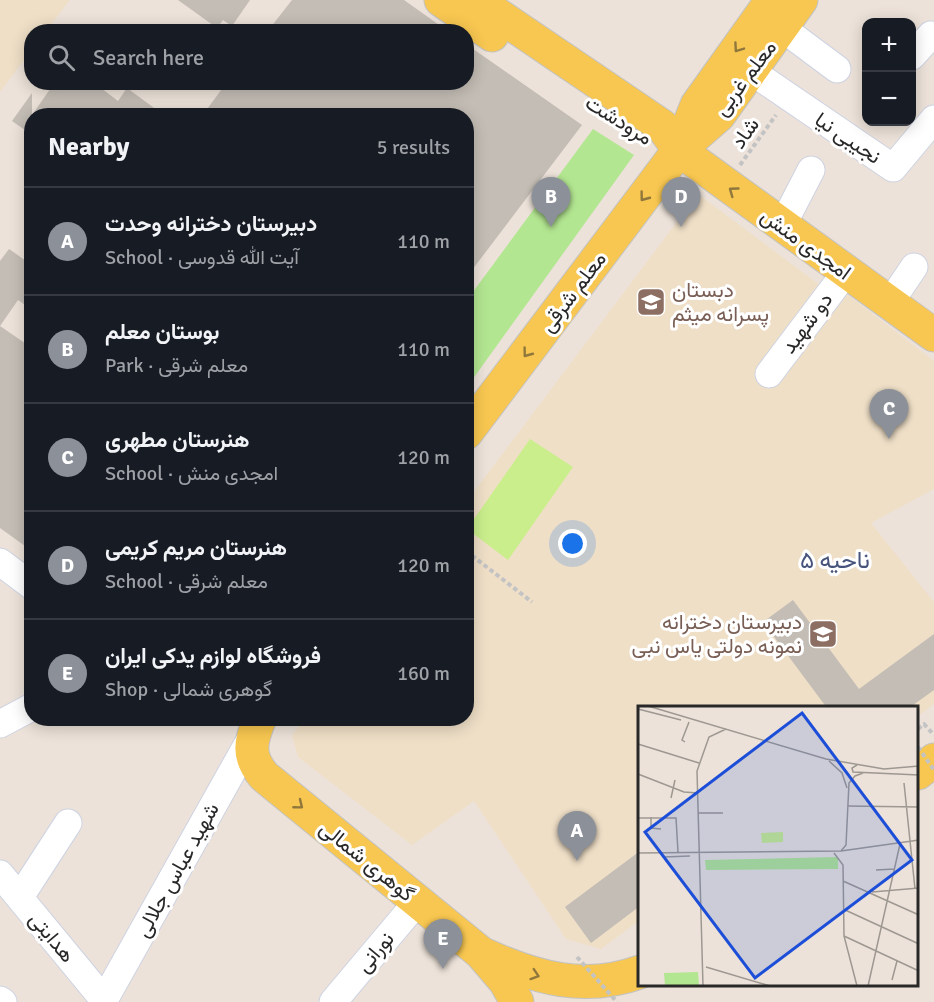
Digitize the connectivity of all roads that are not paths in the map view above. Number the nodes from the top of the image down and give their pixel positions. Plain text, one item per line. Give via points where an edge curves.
1 (441, 0) edge
2 (801, 0) edge
3 (483, 12) edge
4 (777, 14) edge
5 (934, 37) edge
6 (916, 52) edge
7 (837, 69) dead end
8 (751, 71) junction
9 (934, 119) edge
10 (679, 150) junction
11 (811, 170) dead end
12 (782, 226) junction
13 (914, 267) dead end
14 (846, 272) junction
15 (889, 304) junction
16 (933, 333) edge
17 (769, 374) dead end
18 (474, 422) edge
19 (24, 711) edge
20 (0, 724) edge
21 (255, 741) edge
22 (934, 760) edge
23 (919, 772) edge
24 (68, 822) dead end
25 (0, 874) edge
26 (20, 897) junction
27 (417, 902) junction
28 (481, 953) junction
29 (638, 973) edge
30 (644, 987) edge
31 (104, 1001) edge
32 (333, 1002) edge
33 (517, 1002) edge
34 (627, 1002) edge

1 - 3 main road, مرودشت
2 - 4 main road, معلم غربی
3 - 10 main road, مرودشت via 650,143
4 - 7 street
4 - 8 main road, معلم غربی
4 -> 10 main road, معلم غربی via 698,105
5 - 6 street via 931,35
8 - 9 street, نجیبی نیا via 789,97 886,177
8 - 10 main road, معلم غربی via 720,115
12 -> 10 main road, امجدی منش
10 -> 18 main road, معلم شرقی
11 - 12 street
12 - 14 main road, امجدی منش
13 - 15 street
14 - 15 main road, امجدی منش
14 - 17 street, دو شهید
15 - 16 main road, امجدی منش
19 - 20 street
21 -> 27 main road, گوهری شمالی via 264,776
21 - 31 street, شهید عباس جلالی
22 - 23 main road
24 - 26 street
25 - 26 street, هدایتی
26 - 31 street, هدایتی
27 - 28 main road, گوهری شمالی
27 - 32 street, نورانی
28 -> 29 main road via 557,980 615,980
28 - 33 main road
30 - 34 main road

